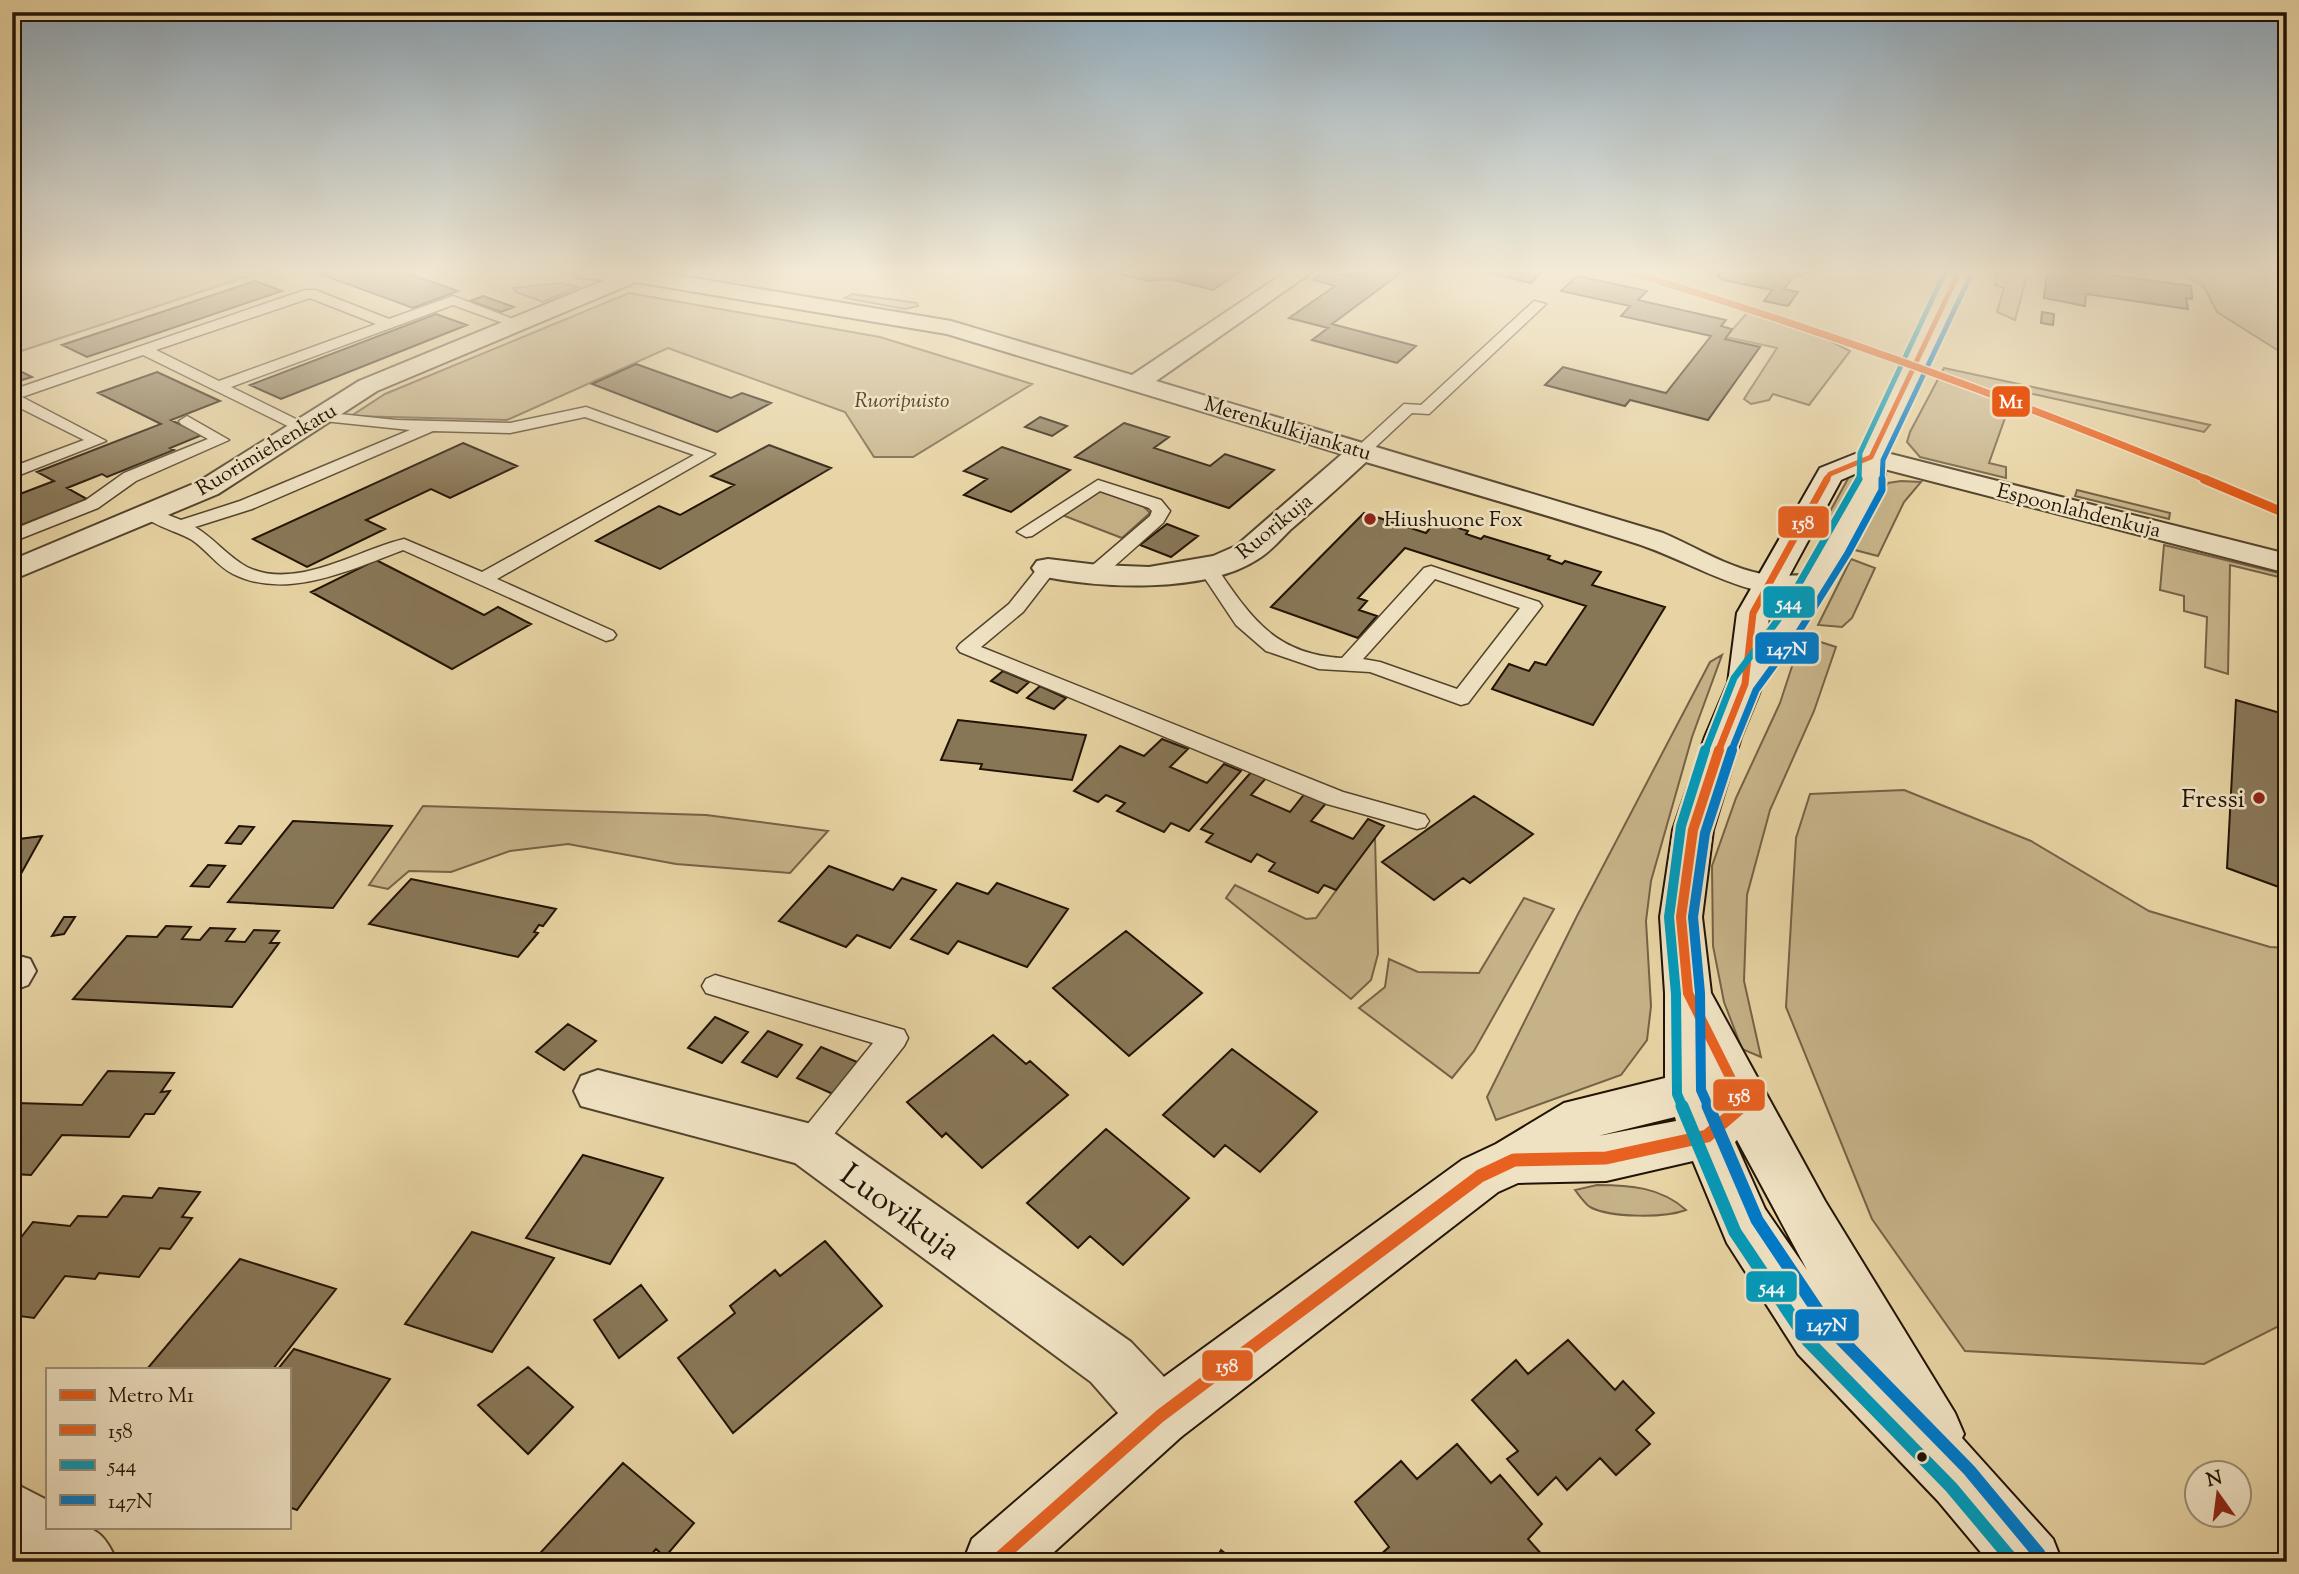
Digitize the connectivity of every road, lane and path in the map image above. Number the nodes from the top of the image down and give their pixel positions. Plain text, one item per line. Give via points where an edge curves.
1 (157, 345) edge
2 (331, 345) edge
3 (467, 345) edge
4 (1011, 345) edge
5 (1192, 345) edge
6 (1494, 345) edge
7 (1924, 345) edge
8 (144, 350) junction
9 (1138, 382) junction
10 (218, 387) junction
11 (12, 396) edge
12 (187, 421) dead end
13 (311, 423) junction
14 (437, 425) junction
15 (1362, 451) junction
16 (1871, 457) junction
17 (12, 473) edge
18 (12, 479) edge
19 (12, 489) edge
20 (150, 513) junction
21 (178, 527) junction
22 (1026, 532) dead end
23 (12, 537) edge
24 (2287, 564) edge
25 (1207, 568) junction
26 (1048, 569) joint
27 (12, 571) edge
28 (1094, 574) junction
29 (1774, 574) junction
30 (481, 580) junction
31 (1815, 584) junction
32 (606, 635) dead end
33 (1348, 664) junction
34 (1745, 684) junction
35 (1418, 821) dead end
36 (715, 986) dead end
37 (598, 1091) dead end
38 (1714, 1111) junction
39 (809, 1144) junction
40 (1160, 1416) junction
41 (12, 1513) edge
42 (85, 1562) edge
43 (995, 1562) edge
44 (2029, 1562) edge

1 - 8 lane
2 - 10 lane
3 - 13 street, Ruorimiehenkatu via 368,386
4 - 9 street, Merenkulkijankatu
5 - 9 street
6 - 15 lane via 1424,411 1409,407
7 - 16 street
8 - 10 lane
8 - 11 lane
9 - 15 street, Merenkulkijankatu
10 - 13 lane
11 - 17 lane via 98,441
12 - 23 lane via 220,440 130,477 92,504
13 - 14 lane
13 - 20 street, Ruorimiehenkatu via 208,488
14 - 21 lane via 246,505
14 - 30 lane via 510,428 586,412 707,454
15 - 25 street, Ruorikuja via 1247,553
15 - 29 street, Merenkulkijankatu via 1652,539 1729,573
16 - 24 street, Espoonlahdenkuja
16 - 29 street via 1830,474
16 - 31 street via 1871,485
18 - 19 lane via 22,485
20 - 21 lane
20 - 27 street, Ruorimiehenkatu
21 - 30 lane via 205,540 243,572 265,578 304,575 404,544
22 - 28 lane via 1098,485 1155,504 1161,511 1157,519
25 - 28 street, Ruorikuja via 1174,574
25 - 33 lane via 1243,621 1273,647 1319,663
26 - 28 street, Ruorikuja
26 - 35 lane via 1016,608 967,648 1335,798
29 - 31 street, Merenkulkijankatu
29 - 34 street via 1753,613
30 - 32 lane
31 - 34 street
33 - 33 lane via 1431,572 1532,606 1461,698 1373,666
34 - 38 street via 1693,830 1681,917 1688,993
36 - 39 lane via 894,1038
37 - 39 street, Luovikuja
38 - 40 street via 1606,1158 1514,1160 1480,1176
38 - 44 street via 1746,1226 1818,1334 1960,1479
39 - 40 street, Luovikuja via 1111,1362
40 - 43 street
41 - 42 street

